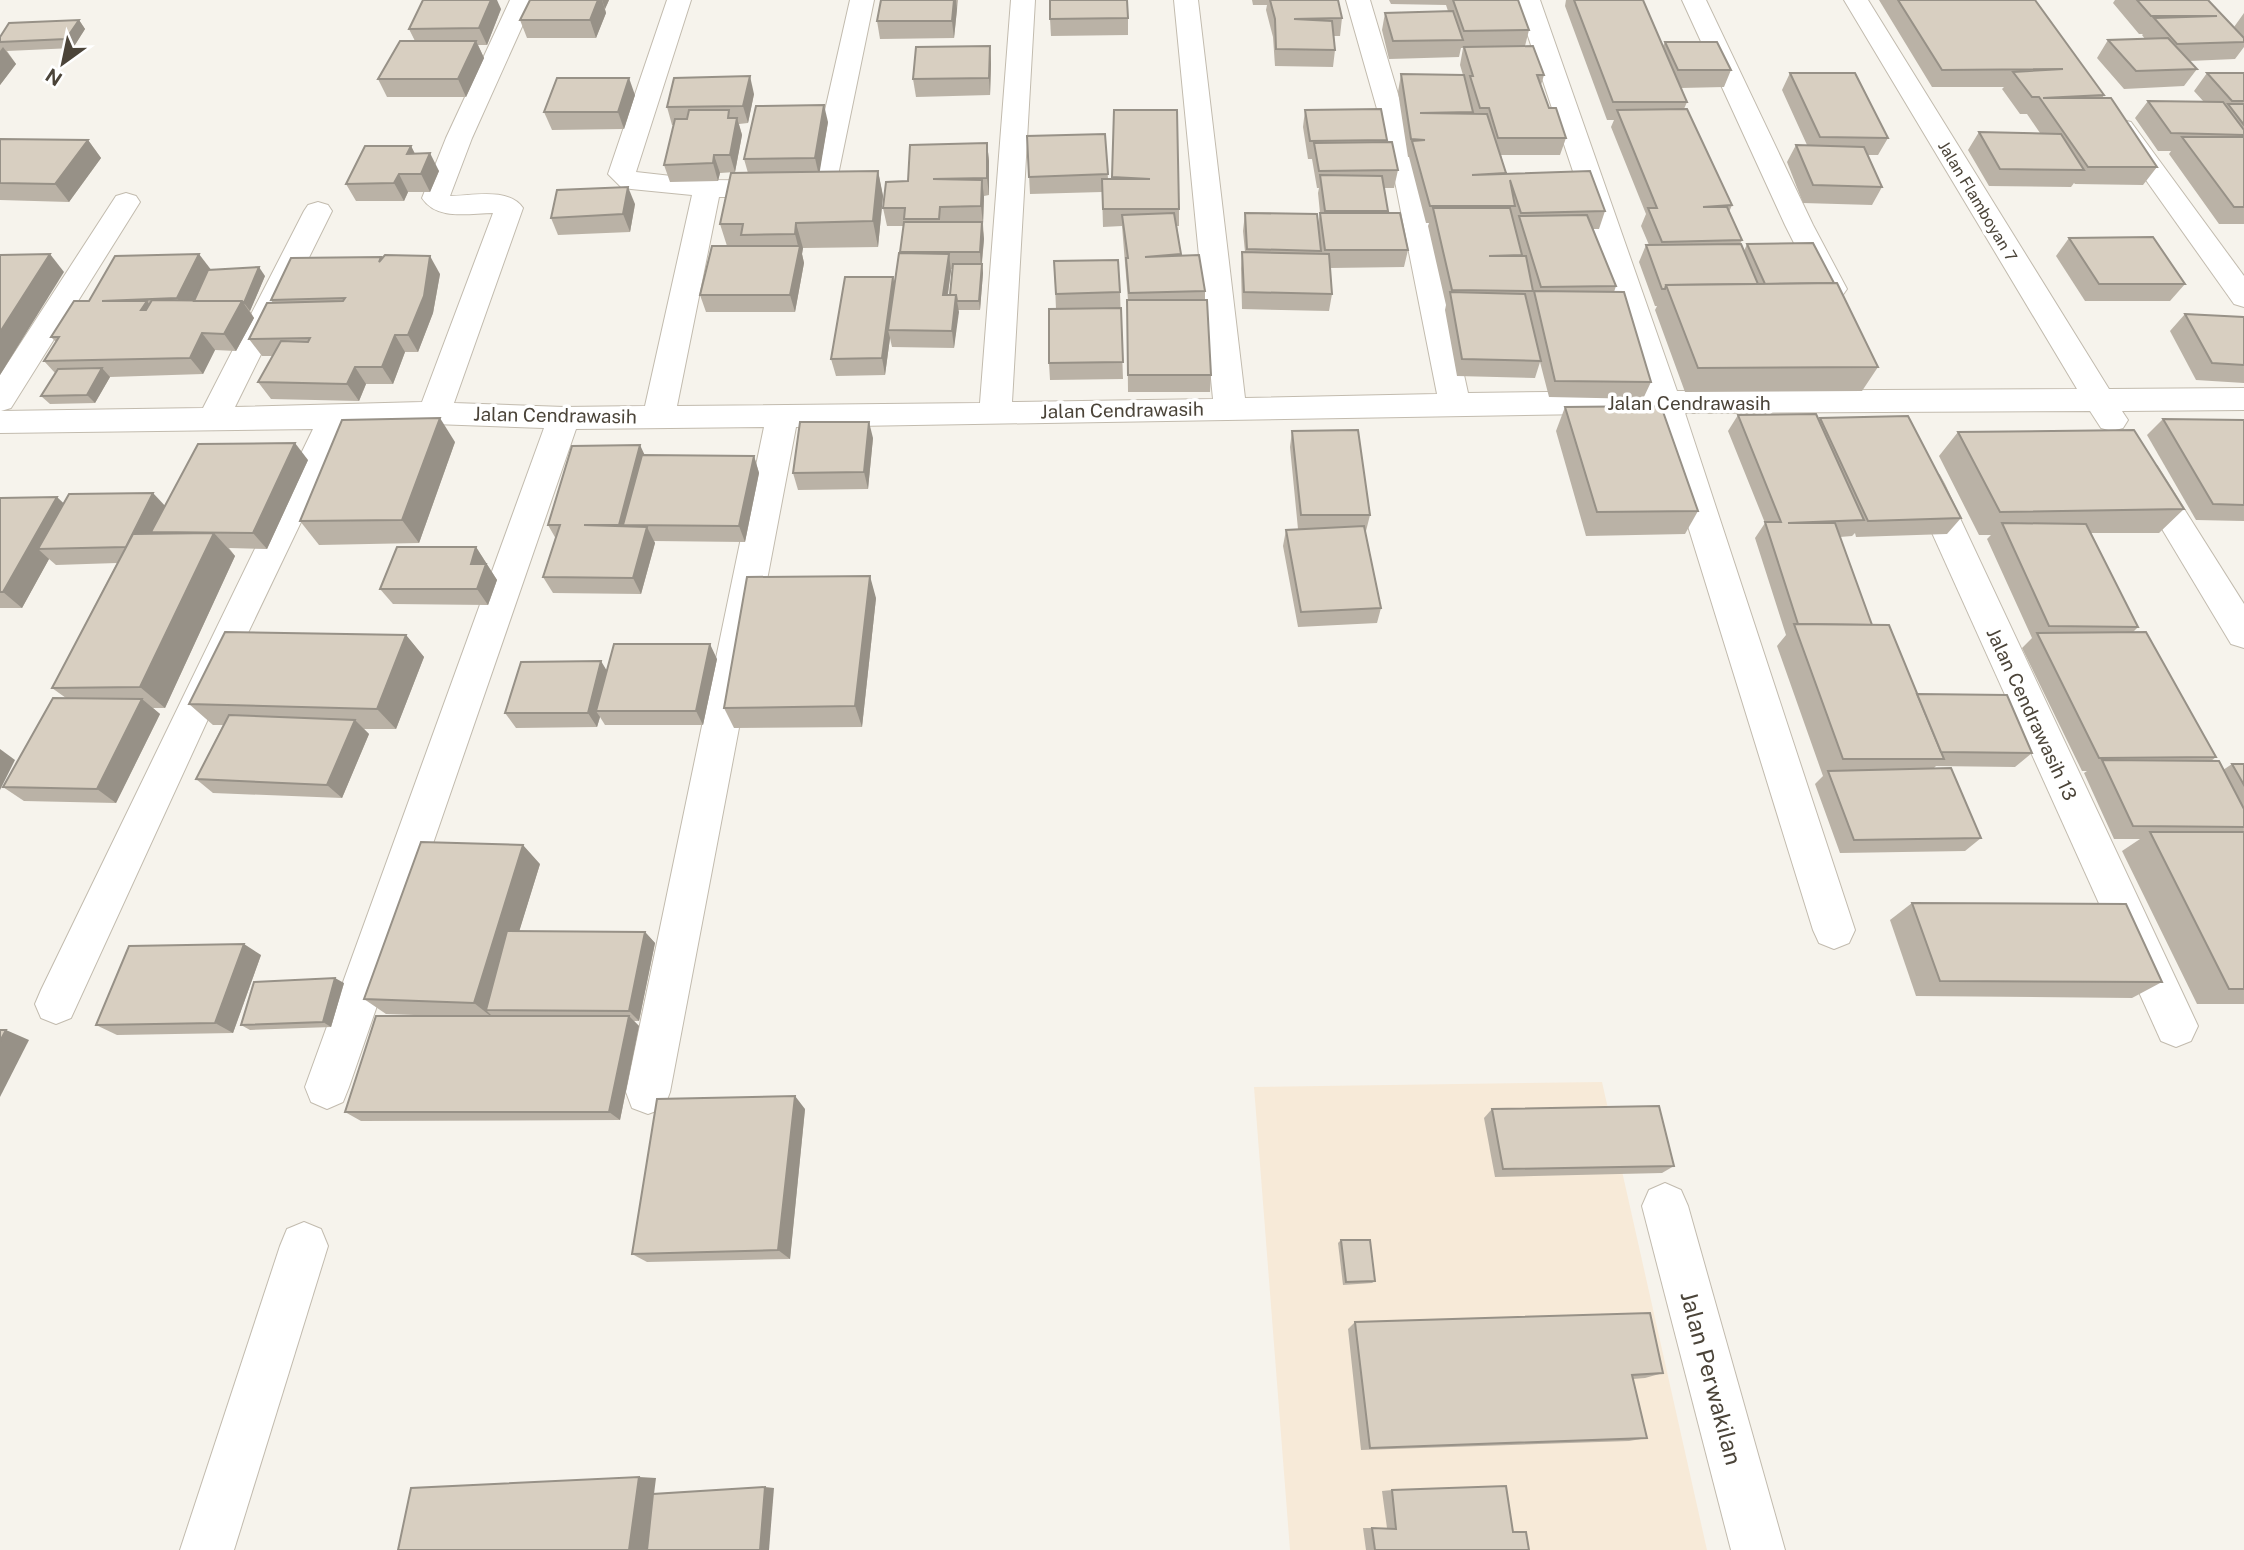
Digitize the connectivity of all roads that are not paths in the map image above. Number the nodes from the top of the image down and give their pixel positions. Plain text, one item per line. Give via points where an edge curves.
1 (522, 0) edge
2 (679, 0) edge
3 (862, 0) edge
4 (1023, 0) edge
5 (1186, 0) edge
6 (1358, 0) edge
7 (1528, 0) edge
8 (1694, 0) edge
9 (1856, 0) edge
10 (2107, 109) edge
11 (707, 188) junction
12 (126, 202) dead end
13 (318, 211) dead end
14 (2244, 297) edge
15 (1841, 307) edge
16 (1883, 390) junction
17 (2244, 399) edge
18 (0, 400) edge
19 (2100, 402) junction
20 (1455, 404) junction
21 (1666, 404) junction
22 (1230, 408) junction
23 (434, 413) junction
24 (783, 414) junction
25 (995, 414) junction
26 (659, 416) junction
27 (335, 418) junction
28 (564, 418) junction
29 (213, 419) junction
30 (0, 422) edge
31 (2244, 634) edge
32 (1834, 930) dead end
33 (56, 1004) dead end
34 (2176, 1026) dead end
35 (327, 1087) dead end
36 (648, 1092) dead end
37 (1665, 1206) dead end
38 (304, 1246) dead end
39 (207, 1550) edge
40 (1758, 1550) edge

1 - 23 street via 436,198 447,205 503,204 509,208
2 - 11 street via 622,174 631,181
3 - 11 street via 822,185
4 - 25 street
5 - 22 street
6 - 20 street via 1402,151
7 - 21 street
8 - 15 street
9 - 19 street, Jalan Flamboyan 7
10 - 14 street
11 - 26 street
12 - 18 street
13 - 29 street
16 - 19 street, Jalan Cendrawasih
16 - 21 street, Jalan Cendrawasih
16 - 34 street, Jalan Cendrawasih 13
17 - 19 street, Jalan Cendrawasih
19 - 31 street, Jalan Flamboyan 7
20 - 21 street, Jalan Cendrawasih
20 - 22 street, Jalan Cendrawasih
21 - 32 street
22 - 25 street, Jalan Cendrawasih
23 - 27 street, Jalan Cendrawasih
23 - 28 street, Jalan Cendrawasih
24 - 25 street, Jalan Cendrawasih
24 - 26 street, Jalan Cendrawasih
24 - 36 street
26 - 28 street, Jalan Cendrawasih
27 - 29 street, Jalan Cendrawasih
27 - 33 street
28 - 35 street
29 - 30 street, Jalan Cendrawasih
37 - 40 street, Jalan Perwakilan
38 - 39 street

